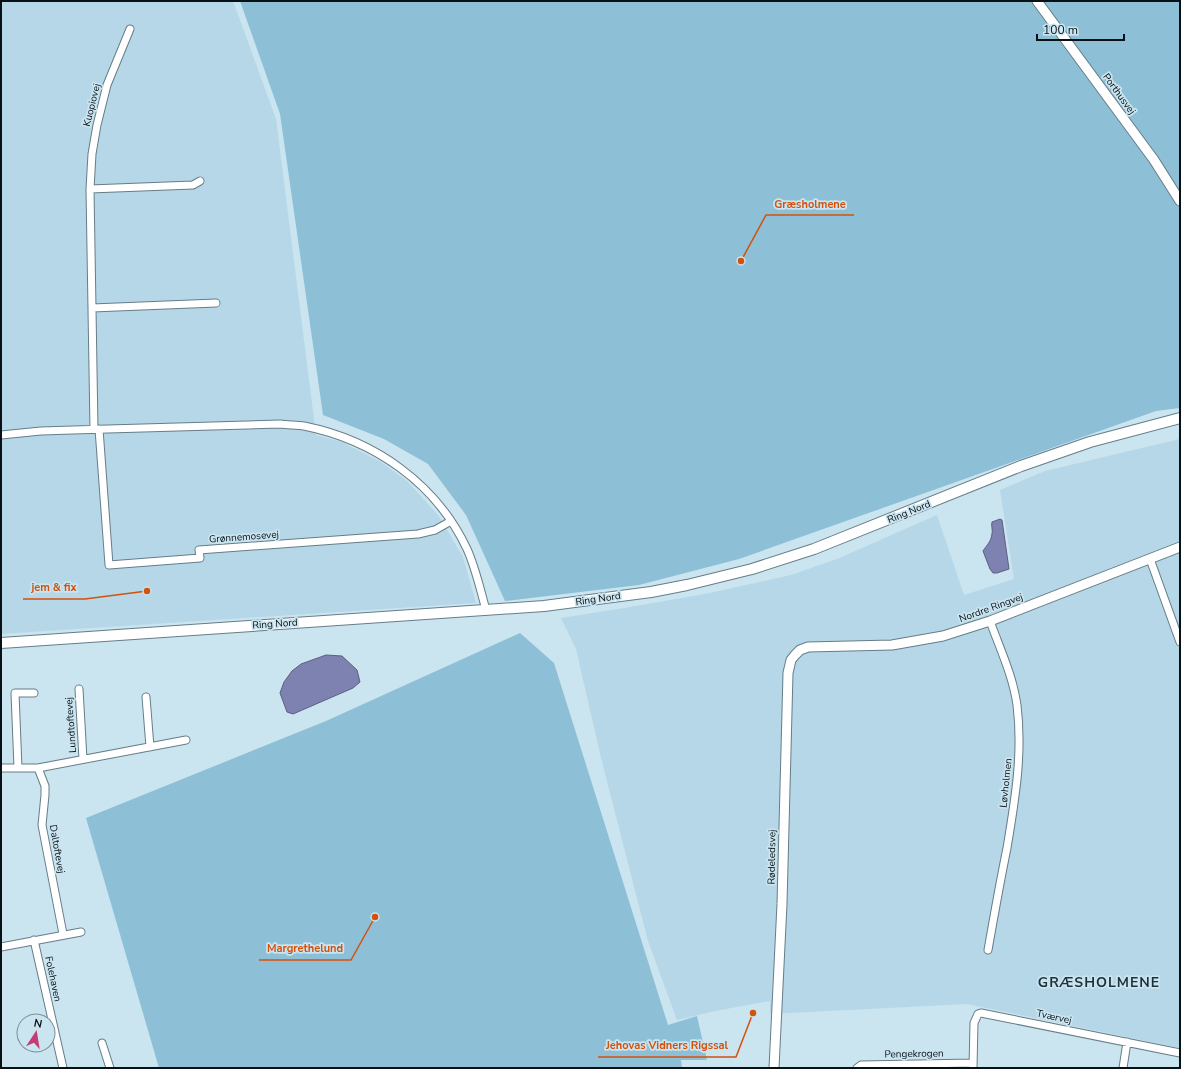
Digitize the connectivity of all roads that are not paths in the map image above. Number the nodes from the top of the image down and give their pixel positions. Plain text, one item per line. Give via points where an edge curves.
1 (1037, 1) edge
2 (130, 29) dead end
3 (200, 181) dead end
4 (90, 189) junction
5 (1180, 201) edge
6 (216, 304) dead end
7 (92, 308) junction
8 (1180, 419) edge
9 (97, 429) junction
10 (1, 435) edge
11 (450, 521) junction
12 (1180, 547) edge
13 (1150, 559) junction
14 (486, 610) junction
15 (990, 621) junction
16 (1180, 642) edge
17 (1, 643) edge
18 (800, 650) joint
19 (79, 689) dead end
20 (34, 693) dead end
21 (146, 697) dead end
22 (186, 740) dead end
23 (150, 747) junction
24 (83, 759) junction
25 (1, 768) edge
26 (18, 768) junction
27 (38, 768) junction
28 (81, 932) dead end
29 (63, 934) junction
30 (34, 940) junction
31 (1, 947) edge
32 (988, 950) dead end
33 (1126, 1042) junction
34 (102, 1043) dead end
35 (1180, 1053) edge
36 (973, 1066) edge
37 (63, 1068) edge
38 (110, 1068) edge
39 (774, 1068) edge
40 (856, 1068) edge
41 (1122, 1068) edge

1 - 5 street, Porthusvej via 1154,160
2 - 4 street, Kuopiovej via 107,85 92,154
3 - 4 street via 193,185
4 - 7 street, Kuopiovej
6 - 7 street
7 - 9 street, Kuopiovej
8 - 14 main road, Ring Nord via 1090,442 1021,466 882,523 752,569 651,592 544,606
9 - 10 street
9 - 11 street via 280,424 328,432 369,448 403,469 429,494
9 - 11 street, Grønnemosevej via 110,565 200,558 199,550 418,534 435,530
11 - 14 street via 478,577
12 - 13 street, Nordre Ringvej
13 - 15 street, Nordre Ringvej
13 - 16 street
14 - 17 main road, Ring Nord
15 - 18 street, Nordre Ringvej via 943,636 912,642 876,646 815,646
15 - 32 street, Løvholmen via 1009,670 1017,704 1020,736 1016,799
18 - 39 street, Rødeledsvej via 792,660 788,673 782,904
19 - 24 street, Lundtoftevej
20 - 26 street via 15,694
21 - 23 street
22 - 23 street, Lundtoftevej
23 - 24 street, Lundtoftevej
24 - 27 street, Lundtoftevej
25 - 26 street, Lundtoftevej
26 - 27 street, Lundtoftevej
27 - 29 street, Daltoftevej via 45,786 42,825
28 - 29 street
29 - 30 street
30 - 31 street
30 - 37 street, Folehaven
33 - 35 street, Tværvej
33 - 36 street, Tværvej via 985,1013 978,1014 974,1023
33 - 41 street
34 - 38 street
36 - 40 street, Pengekrogen via 860,1065

